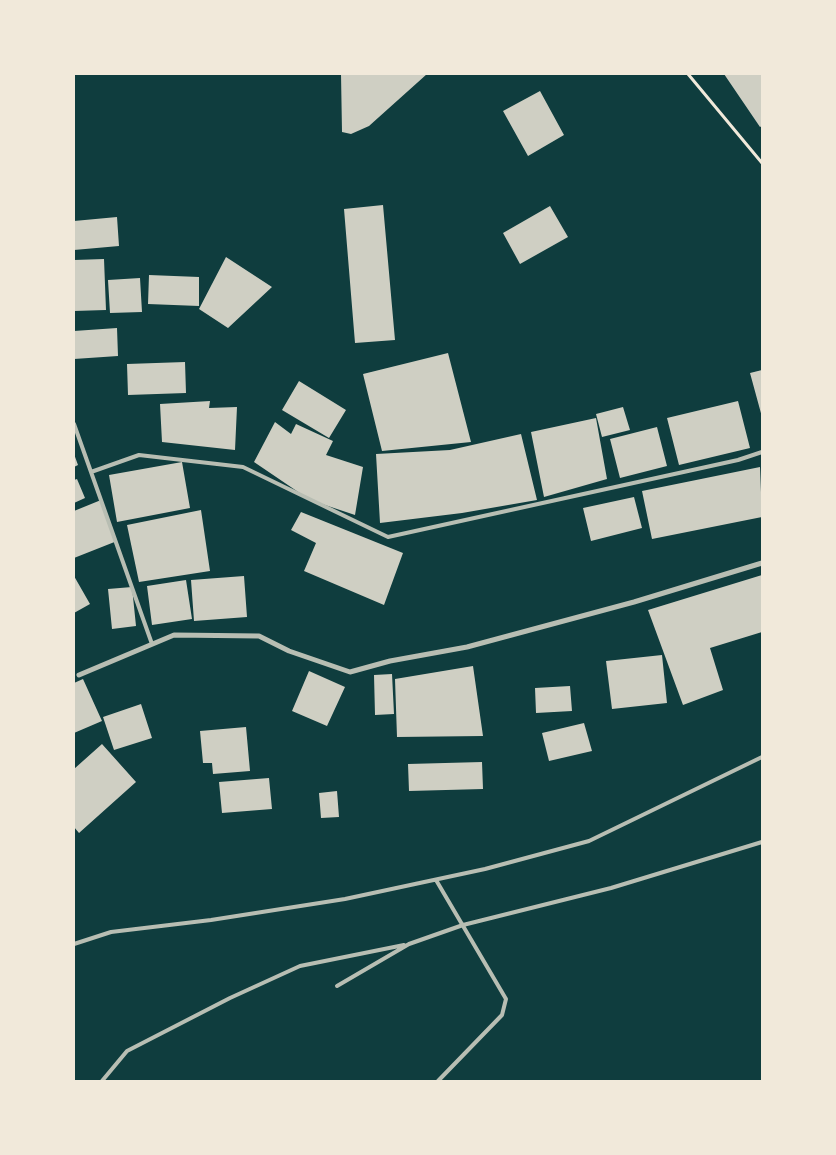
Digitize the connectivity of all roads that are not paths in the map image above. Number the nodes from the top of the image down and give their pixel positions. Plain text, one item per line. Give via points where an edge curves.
1 (74, 424) edge
2 (762, 452) edge
3 (92, 472) junction
4 (762, 563) edge
5 (152, 644) junction
6 (79, 675) dead end
7 (762, 757) edge
8 (762, 842) edge
9 (436, 880) junction
10 (463, 924) junction
11 (74, 944) edge
12 (409, 944) junction
13 (337, 986) dead end
14 (102, 1081) edge
15 (438, 1081) edge

1 - 3 lane
2 - 3 lane via 388,537 242,467 139,454
3 - 5 lane
4 - 5 street via 486,642 350,672 289,651 259,636 174,634
5 - 6 street
7 - 9 lane via 589,841
8 - 10 lane via 611,888
9 - 10 lane
9 - 11 lane via 345,899 111,932
10 - 12 lane
10 - 15 lane via 506,999 502,1015
12 - 13 lane
12 - 14 lane via 300,966 128,1051

